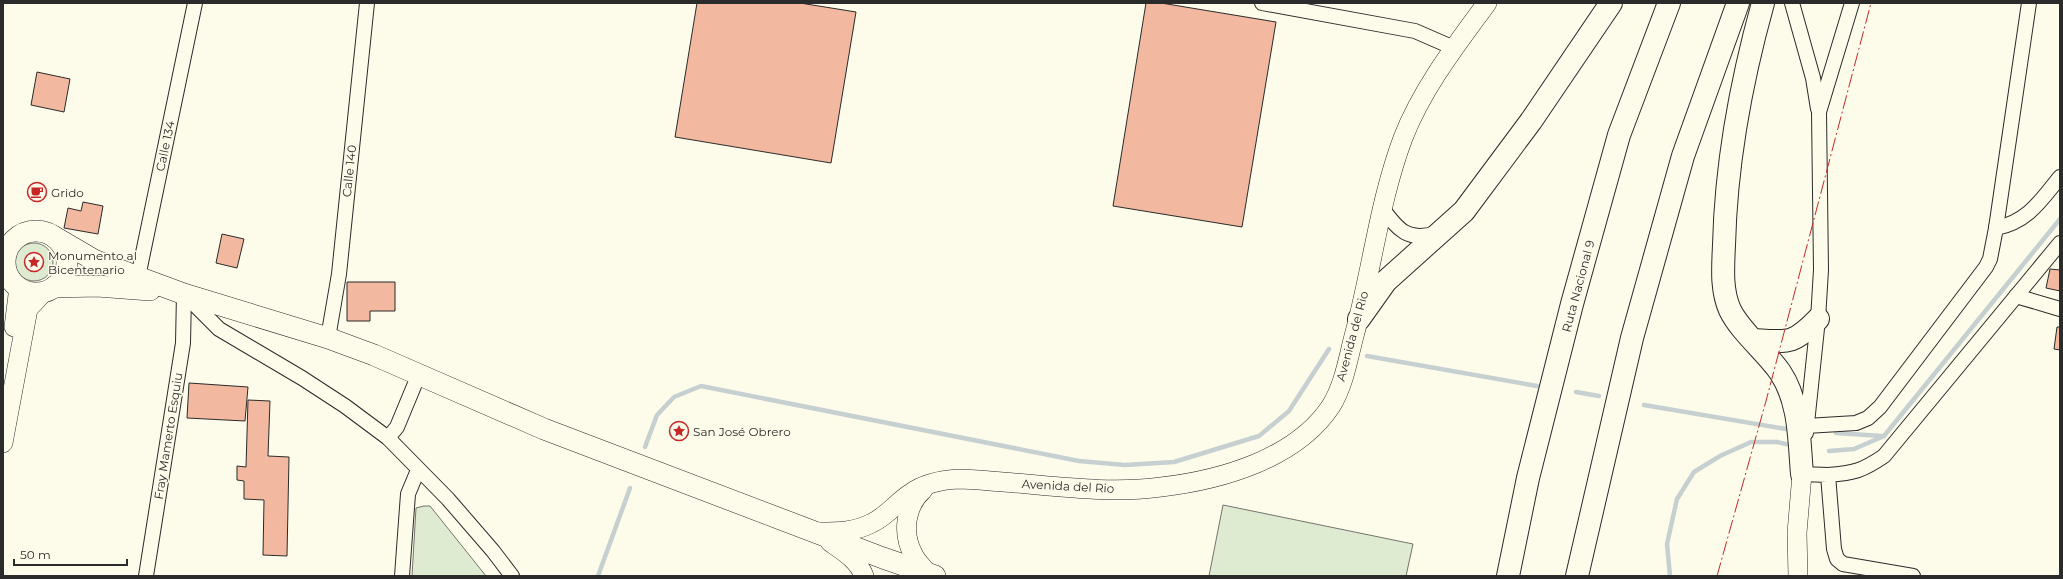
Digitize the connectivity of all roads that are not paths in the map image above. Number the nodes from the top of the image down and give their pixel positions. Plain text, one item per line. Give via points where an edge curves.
1 (195, 3) edge
2 (367, 3) edge
3 (1262, 3) edge
4 (1487, 3) edge
5 (1611, 3) edge
6 (1669, 3) edge
7 (1738, 3) edge
8 (1763, 3) edge
9 (1792, 3) edge
10 (1852, 3) edge
11 (2029, 3) edge
12 (1454, 48) junction
13 (1819, 112) junction
14 (2060, 177) edge
15 (1382, 208) junction
16 (1996, 228) junction
17 (1442, 231) junction
18 (24, 234) junction
19 (54, 236) junction
20 (3, 237) edge
21 (2060, 243) edge
22 (11, 280) edge
23 (135, 282) junction
24 (49, 289) junction
25 (184, 294) junction
26 (2016, 296) junction
27 (2060, 309) edge
28 (1359, 319) junction
29 (1818, 319) junction
30 (328, 338) junction
31 (1753, 340) junction
32 (16, 345) junction
33 (419, 374) junction
34 (3, 381) edge
35 (1806, 426) junction
36 (388, 438) junction
37 (3, 443) edge
38 (418, 470) junction
39 (1802, 474) junction
40 (1828, 475) junction
41 (934, 482) junction
42 (815, 532) junction
43 (925, 575) edge
44 (146, 576) edge
45 (402, 576) edge
46 (512, 576) edge
47 (864, 576) edge
48 (1508, 576) edge
49 (1577, 576) edge
50 (1798, 576) edge
51 (1913, 576) edge

1 - 23 street, Calle 134
2 - 30 street, Calle 140 via 339,274
3 - 12 street via 1415,31
4 - 12 street, Avenida del Rio
5 - 17 highway via 1531,121 1464,211
6 - 48 highway, Ruta Nacional 9 via 1619,134 1532,463
7 - 49 highway via 1683,156 1634,330
8 - 31 highway via 1735,124 1724,233 1724,294 1731,312
9 - 13 street via 1813,78
10 - 13 street
11 - 16 street
12 - 15 street, Avenida del Rio via 1414,113
13 - 29 street via 1821,270
14 - 16 street via 2032,212 2004,227
15 - 17 street via 1393,224 1408,235 1424,237
15 - 28 street, Avenida del Rio
16 - 35 street via 1986,267 1880,407 1868,418 1856,423
17 - 28 highway via 1386,281
18 - 19 main road via 34,231
18 - 20 main road
18 - 22 main road via 15,239 6,258 6,268
19 - 23 main road
19 - 24 main road via 61,243 67,261 66,271
21 - 26 street
22 - 24 main road via 35,293
22 - 32 street via 18,305
23 - 24 main road
23 - 25 main road
24 - 32 street via 28,309
25 - 30 main road
25 - 36 street via 219,329 302,378
25 - 44 street, Fray Mamerto Esquiu via 183,343
26 - 27 street
26 - 40 street via 1884,456 1865,469
28 - 41 street, Avenida del Rio via 1344,375 1331,405 1309,432 1284,450 1253,465 1190,483 1132,489 959,479
29 - 31 highway via 1803,335 1791,340
29 - 35 street
30 - 33 main road
31 - 39 highway via 1779,371 1789,388 1796,410
32 - 34 street
32 - 37 street
33 - 36 street via 397,427
33 - 42 main road via 544,429
35 - 39 street
36 - 38 street
38 - 45 street via 408,494
38 - 46 street via 448,499
39 - 40 street
39 - 50 street via 1797,533
40 - 51 street via 1837,559 1843,564
41 - 42 street, Avenida del Rio via 911,492 883,517 857,530
41 - 43 street via 919,494 907,516 907,541
42 - 43 main road
42 - 47 street via 851,557 861,568

